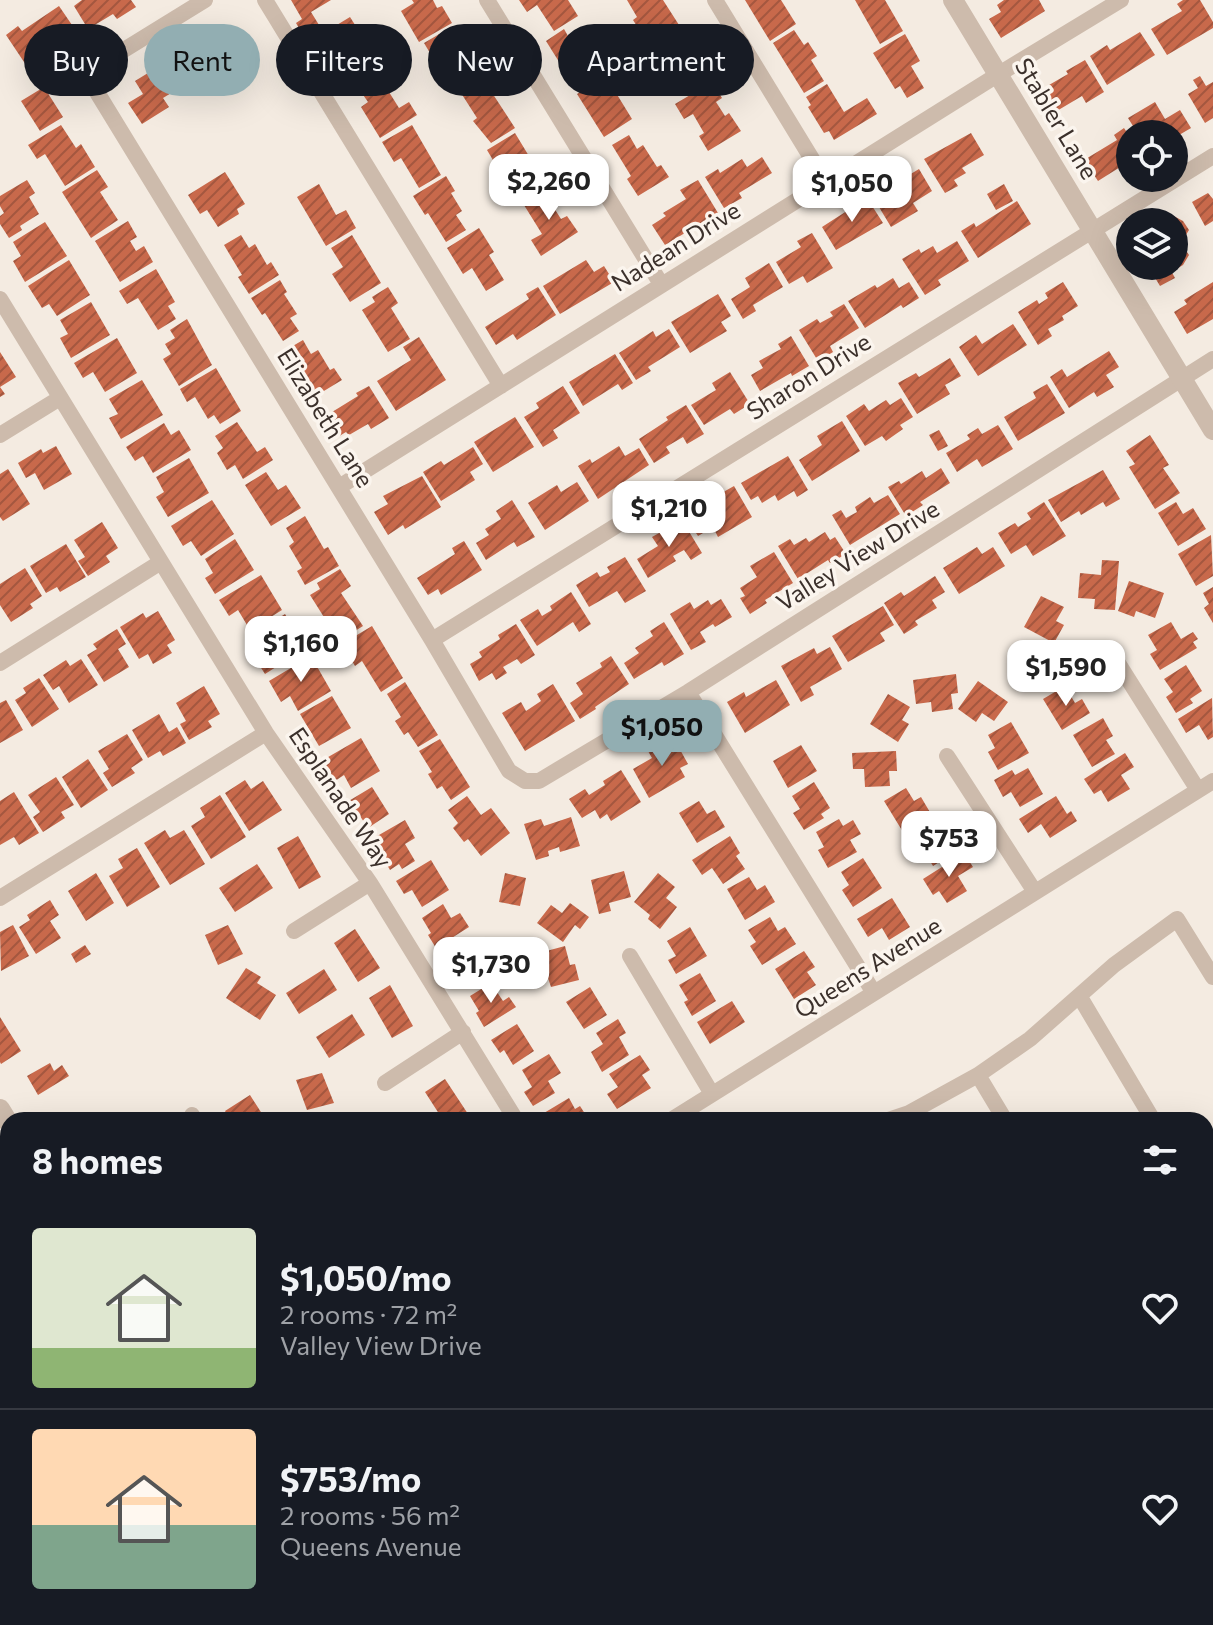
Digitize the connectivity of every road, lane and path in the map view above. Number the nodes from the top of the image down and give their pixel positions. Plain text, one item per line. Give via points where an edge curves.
1 (205, 0) edge
2 (265, 0) edge
3 (487, 0) edge
4 (715, 0) edge
5 (953, 0) edge
6 (1121, 0) edge
7 (999, 74) junction
8 (1213, 156) edge
9 (826, 182) junction
10 (1093, 229) junction
11 (661, 284) junction
12 (0, 299) edge
13 (1213, 359) edge
14 (1182, 379) junction
15 (501, 386) junction
16 (60, 398) junction
17 (1213, 430) edge
18 (0, 435) edge
19 (339, 487) junction
20 (161, 562) junction
21 (432, 640) junction
22 (1111, 652) dead end
23 (0, 663) edge
24 (688, 692) junction
25 (266, 733) junction
26 (947, 756) dead end
27 (525, 781) joint
28 (1209, 784) edge
29 (370, 883) junction
30 (1035, 892) junction
31 (0, 898) edge
32 (294, 931) dead end
33 (630, 956) dead end
34 (1213, 977) edge
35 (874, 993) junction
36 (1080, 997) junction
37 (463, 1032) junction
38 (978, 1075) junction
39 (385, 1083) dead end
40 (712, 1094) junction
41 (511, 1112) edge
42 (684, 1112) edge
43 (911, 1112) edge
44 (1000, 1112) edge
45 (1148, 1112) edge

1 - 19 street, Elizabeth Lane via 106,61 93,74 95,89
2 - 15 street
3 - 11 street
4 - 9 street
5 - 7 street, Stabler Lane
6 - 7 street, Nadean Drive
7 - 9 street, Nadean Drive
7 - 10 street, Stabler Lane
8 - 10 street, Sharon Drive
9 - 11 street, Nadean Drive
10 - 14 street, Stabler Lane
10 - 21 street, Sharon Drive
11 - 15 street, Nadean Drive
12 - 16 street, Esplanade Way
13 - 14 street, Valley View Drive
14 - 17 street, Stabler Lane
14 - 24 street, Valley View Drive
15 - 19 street, Nadean Drive
16 - 18 street
16 - 20 street, Esplanade Way
19 - 21 street, Elizabeth Lane
20 - 23 street
20 - 25 street, Esplanade Way
21 - 27 street, Elizabeth Lane via 509,771
22 - 28 street
24 - 27 street, Valley View Drive via 539,781
24 - 35 street
25 - 29 street, Esplanade Way
25 - 31 street
26 - 30 street
28 - 30 street, Queens Avenue
29 - 32 street
29 - 37 street, Esplanade Way
30 - 35 street, Queens Avenue
33 - 40 street
34 - 36 street via 1177,919
35 - 40 street, Queens Avenue
36 - 38 street
36 - 45 street
37 - 39 street
37 - 41 street, Esplanade Way
38 - 43 street
38 - 44 street
40 - 42 street, Queens Avenue

